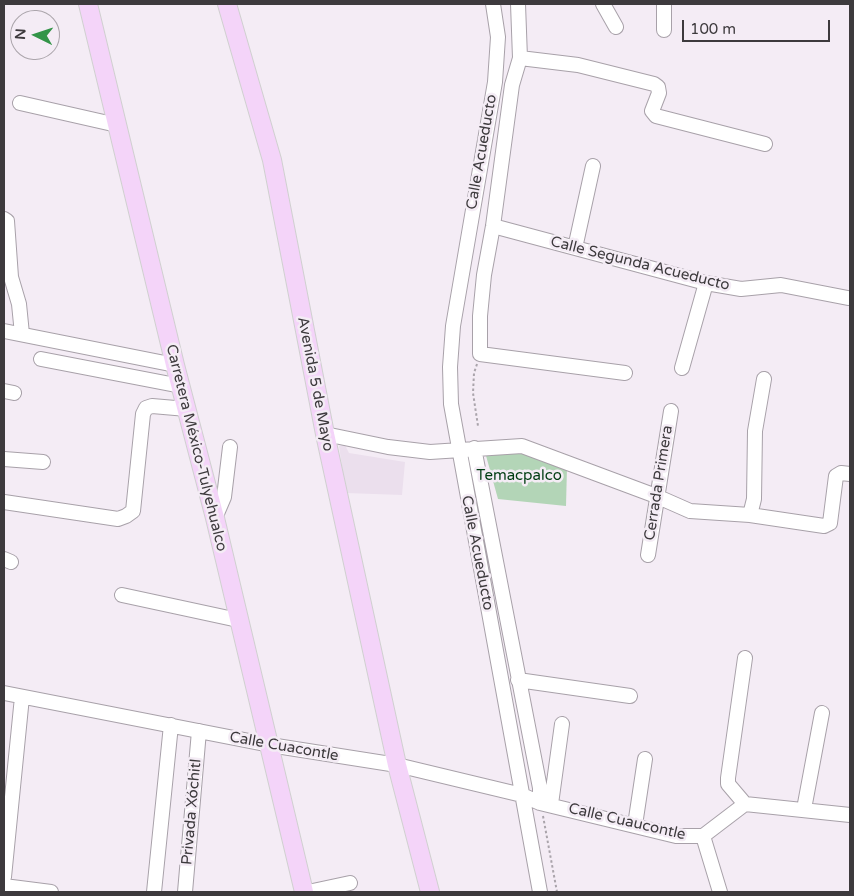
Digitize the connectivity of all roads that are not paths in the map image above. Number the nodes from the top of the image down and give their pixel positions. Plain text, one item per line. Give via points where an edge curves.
1 (88, 4) edge
2 (227, 4) edge
3 (493, 4) edge
4 (518, 4) edge
5 (604, 4) edge
6 (664, 4) edge
7 (616, 27) dead end
8 (664, 30) dead end
9 (520, 58) junction
10 (20, 102) dead end
11 (117, 125) junction
12 (765, 144) dead end
13 (593, 166) dead end
14 (4, 219) edge
15 (493, 226) junction
16 (575, 248) junction
17 (706, 283) junction
18 (848, 298) dead end
19 (4, 331) edge
20 (22, 334) junction
21 (41, 359) dead end
22 (175, 365) junction
23 (682, 368) dead end
24 (625, 373) dead end
25 (764, 378) dead end
26 (181, 386) junction
27 (187, 410) junction
28 (671, 411) dead end
29 (325, 434) junction
30 (230, 447) dead end
31 (474, 448) junction
32 (458, 451) junction
33 (4, 459) edge
34 (43, 462) dead end
35 (846, 474) edge
36 (656, 496) junction
37 (4, 502) edge
38 (750, 515) junction
39 (215, 518) junction
40 (648, 555) dead end
41 (122, 595) dead end
42 (238, 620) junction
43 (746, 658) dead end
44 (518, 680) junction
45 (4, 693) edge
46 (22, 696) junction
47 (630, 696) dead end
48 (822, 713) dead end
49 (562, 724) dead end
50 (171, 726) junction
51 (199, 732) junction
52 (270, 745) junction
53 (645, 759) dead end
54 (397, 765) junction
55 (522, 795) junction
56 (7, 798) edge
57 (546, 804) junction
58 (745, 804) junction
59 (804, 809) junction
60 (850, 815) edge
61 (635, 825) junction
62 (704, 836) junction
63 (4, 877) edge
64 (350, 884) dead end
65 (4, 886) edge
66 (51, 892) edge
67 (154, 892) edge
68 (185, 892) edge
69 (304, 892) edge
70 (308, 892) edge
71 (430, 892) edge
72 (540, 892) edge
73 (720, 892) edge

1 - 11 main road, Carretera México-Tulyehualco
2 - 29 main road, Avenida 5 de Mayo via 272,160
3 - 32 street, Calle Acueducto via 498,37 495,82 453,326 451,404
4 - 9 street, Calle Acueducto
5 - 7 street
6 - 8 street
9 - 12 street via 578,65 654,84 659,93 652,110 656,116
9 - 15 street, Calle Acueducto via 512,85
10 - 11 street
11 - 22 main road, Carretera México-Tulyehualco
13 - 16 street
14 - 20 street via 7,221 11,277 19,304
15 - 16 street, Calle Segunda Acueducto
15 - 24 street, Calle Acueducto via 484,275 480,354
16 - 17 street, Calle Segunda Acueducto
17 - 18 street, Calle Segunda Acueducto via 741,289 781,285
17 - 23 street
19 - 20 street
20 - 22 street
21 - 26 street
22 - 26 main road, Carretera México-Tulyehualco
25 - 38 street via 755,431 754,499
26 - 27 main road, Carretera México-Tulyehualco
27 - 37 street via 146,408 133,511 126,516 118,519
27 - 39 main road, Carretera México-Tulyehualco
28 - 36 street, Cerrada Primera
29 - 32 street via 388,447 430,452
29 - 54 main road, Avenida 5 de Mayo
30 - 39 street via 224,497
31 - 32 street
31 - 36 street via 522,446
31 - 44 street, Calle Acueducto
32 - 55 street, Calle Acueducto
33 - 34 street
35 - 38 street via 836,476 830,523 824,526
36 - 38 street via 690,511
36 - 40 street, Cerrada Primera
39 - 42 main road, Carretera México-Tulyehualco
41 - 42 street
42 - 52 main road, Carretera México-Tulyehualco
43 - 58 street via 728,778 728,784
44 - 47 street
44 - 57 street, Calle Acueducto
45 - 46 street, Calle Cuacontle
46 - 50 street, Calle Cuacontle
46 - 56 street
48 - 59 street
49 - 57 street
50 - 51 street, Calle Cuacontle
50 - 67 street
51 - 52 street, Calle Cuacontle
51 - 68 street, Privada Xóchitl
52 - 54 street, Calle Cuacontle
52 - 69 main road, Carretera México-Tulyehualco
53 - 61 street
54 - 55 street, Calle Cuaucontle
54 - 71 main road, Avenida 5 de Mayo
55 - 57 street, Calle Cuaucontle
55 - 72 street, Calle Acueducto
56 - 63 street
57 - 61 street, Calle Cuaucontle
58 - 59 street
58 - 62 street, Calle Cuaucontle
59 - 60 street
61 - 62 street, Calle Cuaucontle via 676,836
62 - 73 street
64 - 70 street
65 - 66 street

